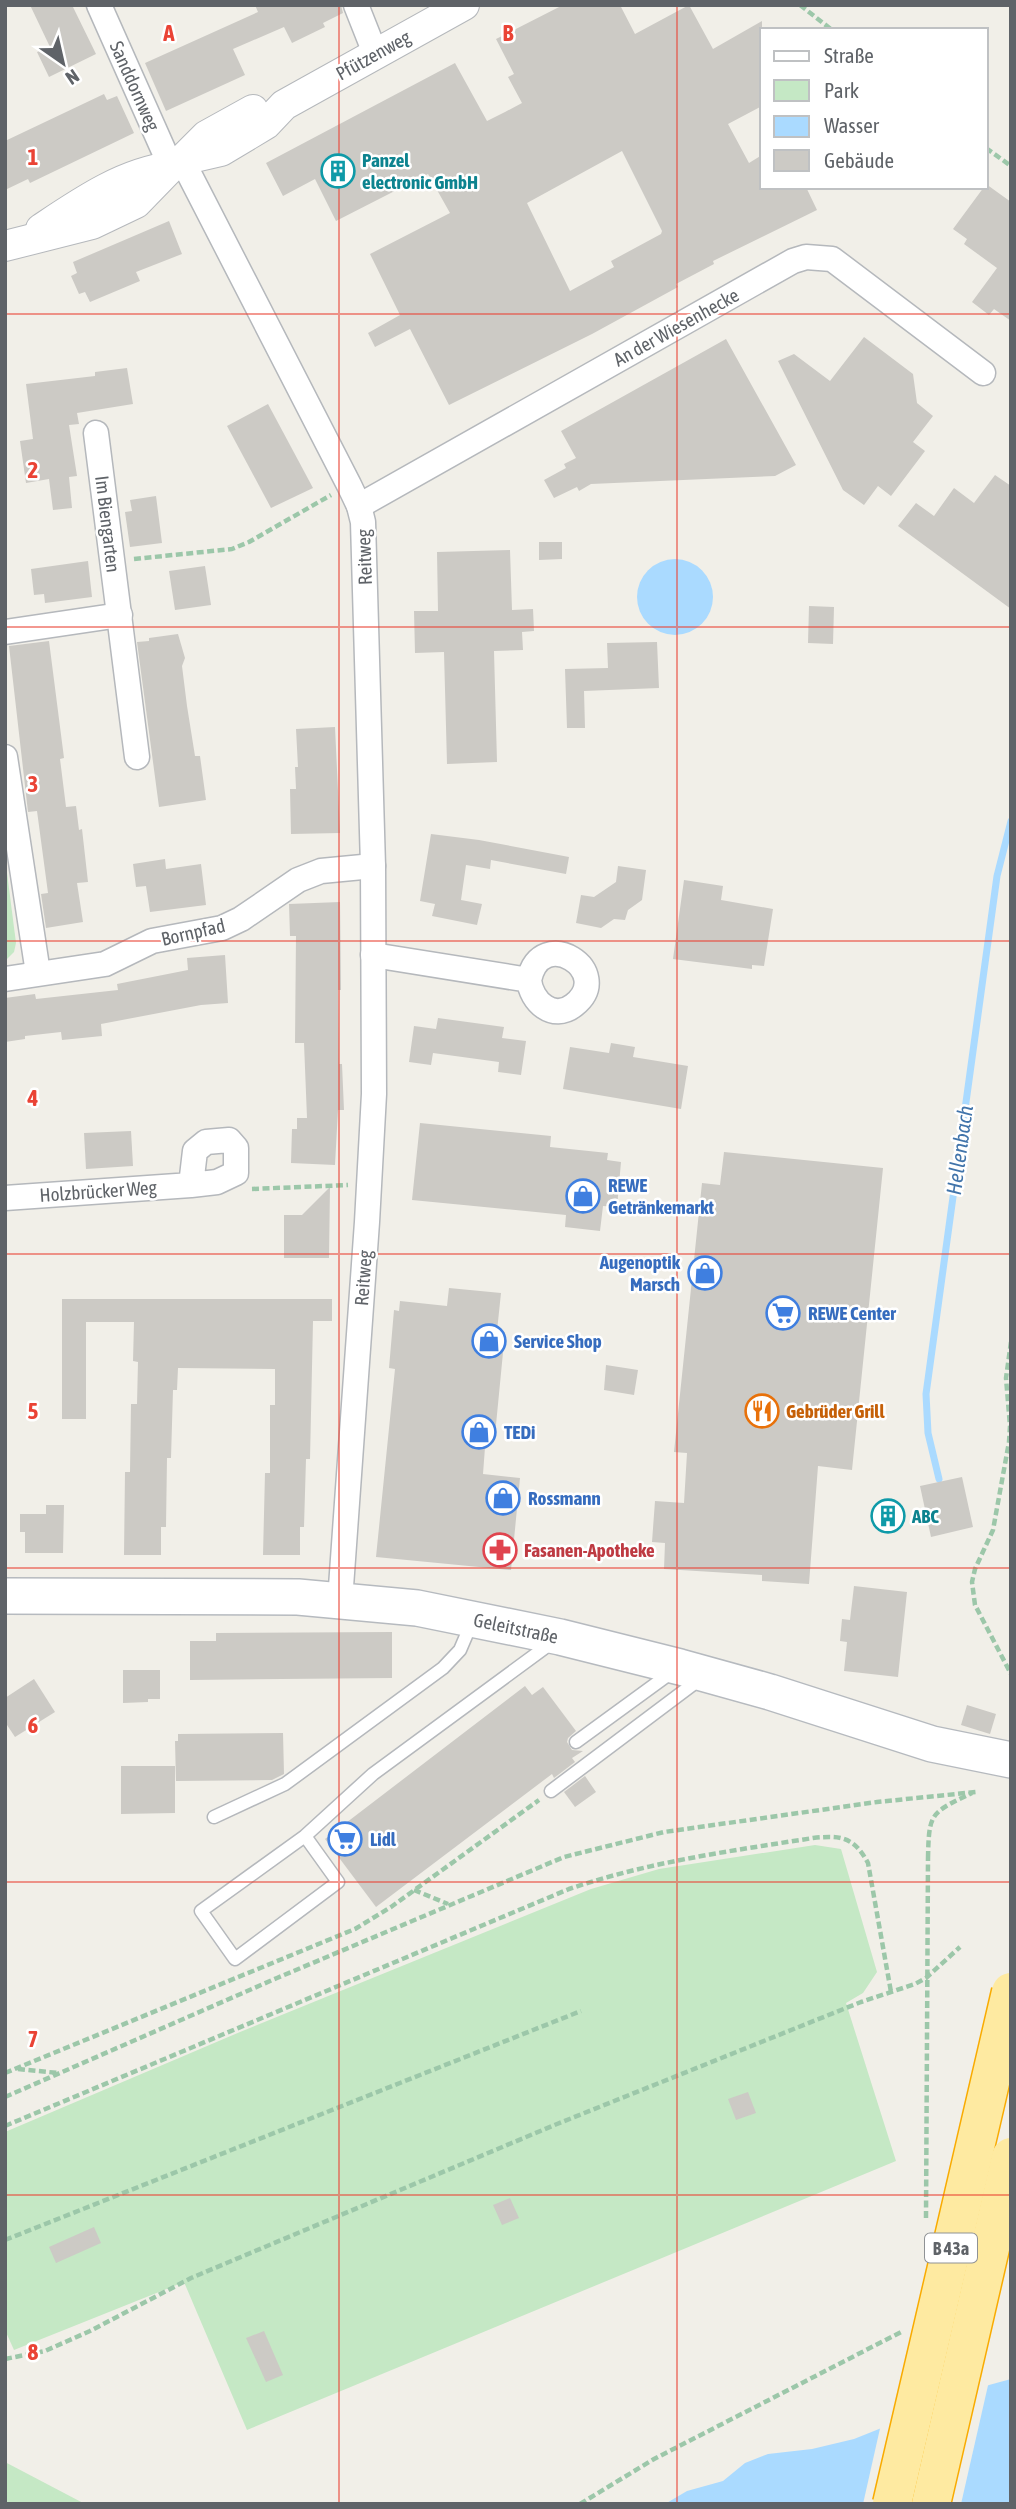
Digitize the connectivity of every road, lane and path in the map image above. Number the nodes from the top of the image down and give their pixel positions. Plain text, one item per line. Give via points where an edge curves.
1 (99, 5) edge
2 (356, 5) edge
3 (464, 5) edge
4 (800, 5) edge
5 (829, 28) edge
6 (375, 53) junction
7 (988, 149) edge
8 (176, 164) junction
9 (1011, 166) edge
10 (14, 243) edge
11 (983, 373) dead end
12 (96, 433) dead end
13 (354, 495) junction
14 (112, 562) junction
15 (120, 615) junction
16 (5, 632) edge
17 (5, 757) edge
18 (137, 757) dead end
19 (373, 866) junction
20 (373, 956) junction
21 (38, 974) junction
22 (5, 978) edge
23 (529, 980) dead end
24 (217, 1182) junction
25 (369, 1184) junction
26 (191, 1185) junction
27 (5, 1198) edge
28 (1011, 1342) edge
29 (5, 1596) edge
30 (340, 1601) junction
31 (473, 1618) junction
32 (559, 1637) junction
33 (693, 1671) junction
34 (1011, 1674) edge
35 (576, 1742) dead end
36 (1011, 1759) edge
37 (551, 1791) joint
38 (214, 1817) dead end
39 (305, 1836) junction
40 (414, 1890) junction
41 (449, 1905) junction
42 (960, 1947) dead end
43 (891, 1992) junction
44 (1011, 1992) edge
45 (582, 2011) dead end
46 (16, 2068) junction
47 (5, 2073) edge
48 (59, 2074) junction
49 (5, 2097) edge
50 (5, 2126) edge
51 (1011, 2157) edge
52 (926, 2222) dead end
53 (5, 2240) edge
54 (914, 2325) dead end
55 (5, 2359) edge
56 (580, 2504) edge
57 (892, 2504) edge
58 (931, 2504) edge

1 - 8 street, Sanddornweg
2 - 6 street
3 - 6 street, Pfützenweg
4 - 5 path
6 - 8 street, Pfützenweg via 284,105 266,124 221,151
7 - 9 path
8 - 10 street via 136,203 92,223
8 - 13 street, Reitweg
11 - 13 street, An der Wiesenhecke via 832,259 806,257
12 - 14 street, Im Biengarten
13 - 14 path via 232,548
13 - 19 street, Reitweg via 363,522
14 - 15 street, Im Biengarten
15 - 16 street
15 - 18 street, Im Biengarten
17 - 21 street
19 - 20 street, Reitweg
19 - 21 street, Bornpfad via 309,875 222,928 152,941 95,967
20 - 23 street
20 - 25 street, Reitweg
21 - 22 street, Bornpfad
24 - 25 path via 247,1189
24 - 26 street, Holzbrücker Weg
24 - 26 street via 236,1173 236,1148 229,1140 206,1142 195,1151
25 - 30 street, Reitweg
26 - 27 street, Holzbrücker Weg
28 - 34 path via 1006,1378 1010,1426 1000,1496 993,1530 975,1569 972,1592
29 - 30 main road, Geleitstraße via 234,1595
30 - 31 main road, Geleitstraße
31 - 32 main road, Geleitstraße
31 - 38 lane via 460,1650 443,1668 285,1784
32 - 33 main road, Geleitstraße
32 - 39 lane via 373,1774
33 - 35 lane
33 - 36 main road, Geleitstraße via 932,1744
33 - 37 lane
37 - 40 path
39 - 39 lane via 201,1911 235,1959 338,1882
40 - 41 path
40 - 46 path via 355,1929
41 - 48 path
41 - 52 path, bridge via 564,1857 664,1832 976,1792 935,1815 928,1826
42 - 43 path via 926,1978
43 - 50 path via 868,1863 847,1839 813,1838 662,1862 569,1889
43 - 55 path via 557,2124 204,2273 45,2351
44 - 57 highway, B 43a, bridge
45 - 53 path
46 - 47 path
46 - 48 path
48 - 49 path
51 - 58 highway, B 43a, bridge
54 - 56 path via 654,2459

